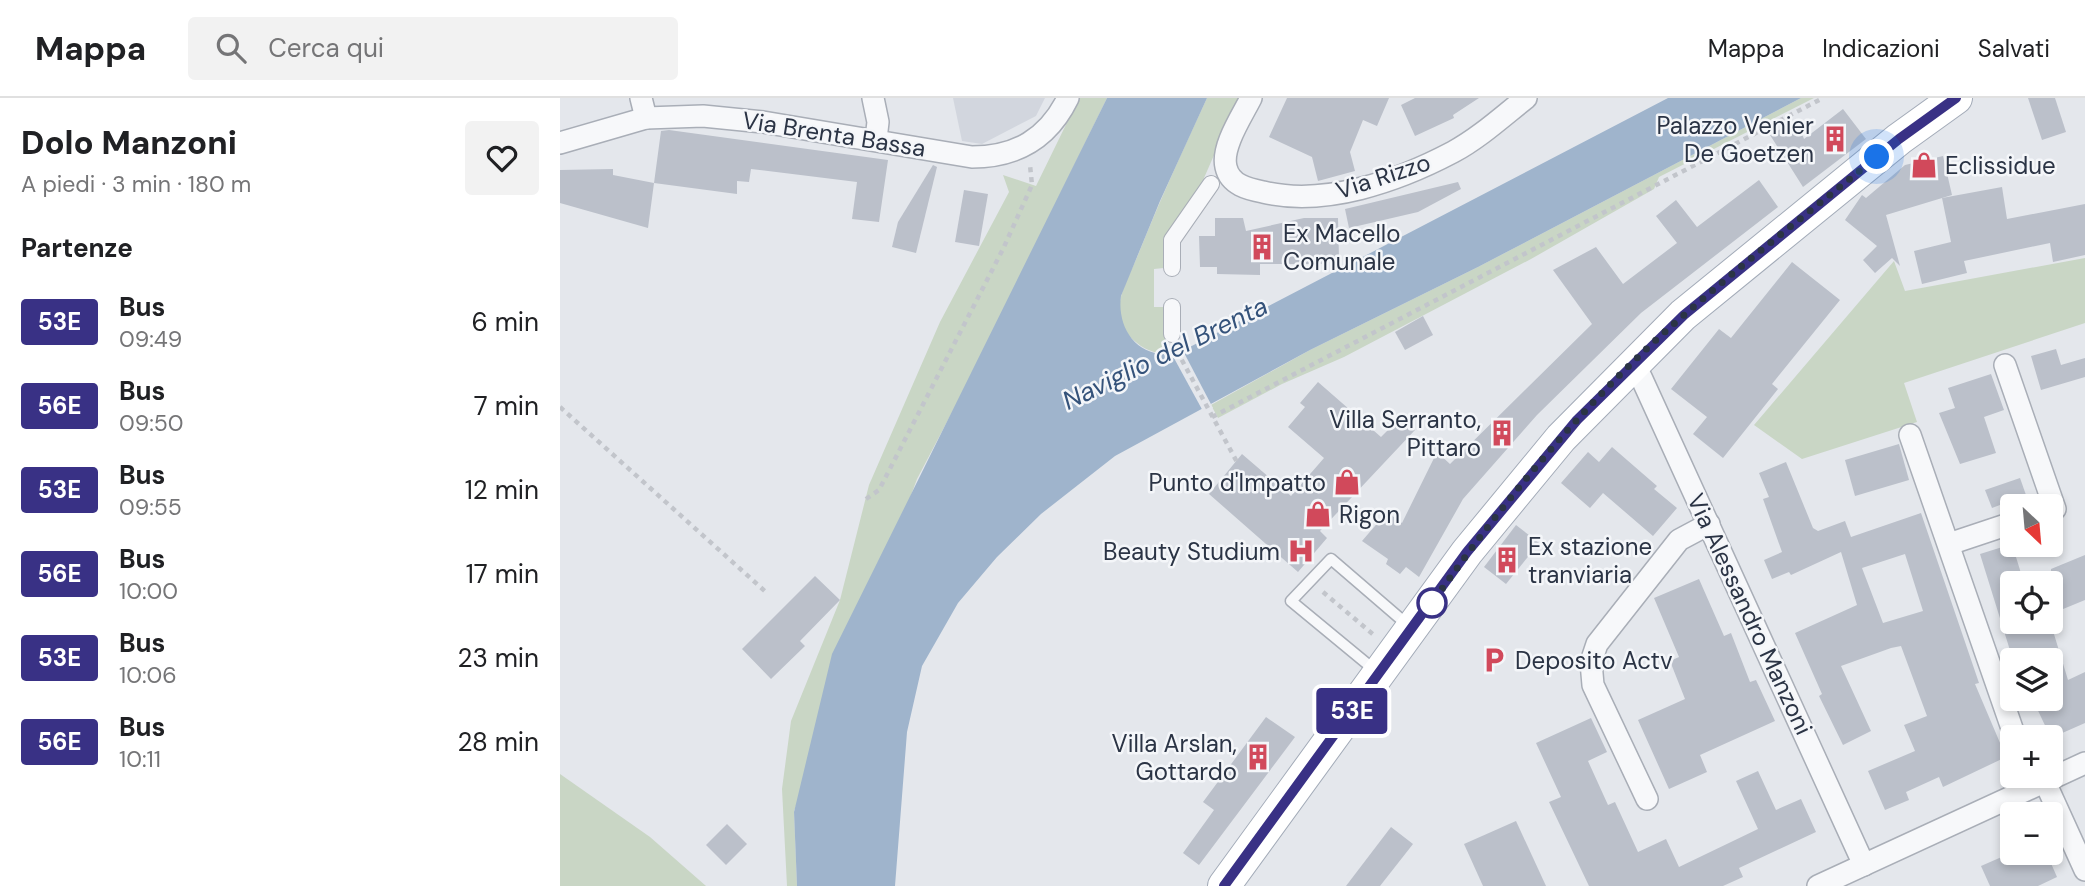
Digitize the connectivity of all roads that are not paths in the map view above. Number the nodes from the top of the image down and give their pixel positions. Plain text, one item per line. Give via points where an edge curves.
1 (873, 98) edge
2 (1068, 98) edge
3 (1251, 98) edge
4 (1526, 98) edge
5 (1956, 98) edge
6 (643, 108) edge
7 (876, 139) junction
8 (560, 143) edge
9 (1220, 179) junction
10 (1172, 268) dead end
11 (1172, 307) dead end
12 (1172, 338) road end
13 (1630, 365) junction
14 (2005, 365) dead end
15 (1910, 435) dead end
16 (2050, 494) edge
17 (1709, 524) junction
18 (2000, 527) edge
19 (1949, 544) junction
20 (1413, 629) junction
21 (1379, 674) junction
22 (2011, 725) edge
23 (2085, 763) edge
24 (2063, 771) edge
25 (2022, 788) edge
26 (2040, 788) edge
27 (1647, 799) dead end
28 (1864, 865) junction
29 (2085, 870) edge
30 (1224, 886) edge
31 (1818, 886) edge

1 - 7 street
2 - 7 street, Via Brenta Bassa via 1052,125 1026,147 995,156 972,157
3 - 9 street
4 - 9 street, Via Rizzo via 1454,152 1374,184 1300,197
5 - 13 main road via 1758,253
6 - 7 street, Via Brenta Bassa
6 - 8 street, Via Brenta Bassa
9 - 10 street via 1172,240
11 - 12 street
13 - 17 street, Via Alessandro Manzoni via 1641,377
13 - 20 main road via 1499,512
14 - 16 street
15 - 19 street
17 - 27 street via 1679,540 1597,644 1591,663 1593,685
17 - 28 street, Via Alessandro Manzoni
18 - 19 street
19 - 22 street
20 - 21 main road
20 - 21 lane via 1331,559 1291,601
21 - 30 main road
23 - 24 street
25 - 28 street
26 - 29 street
28 - 31 street

